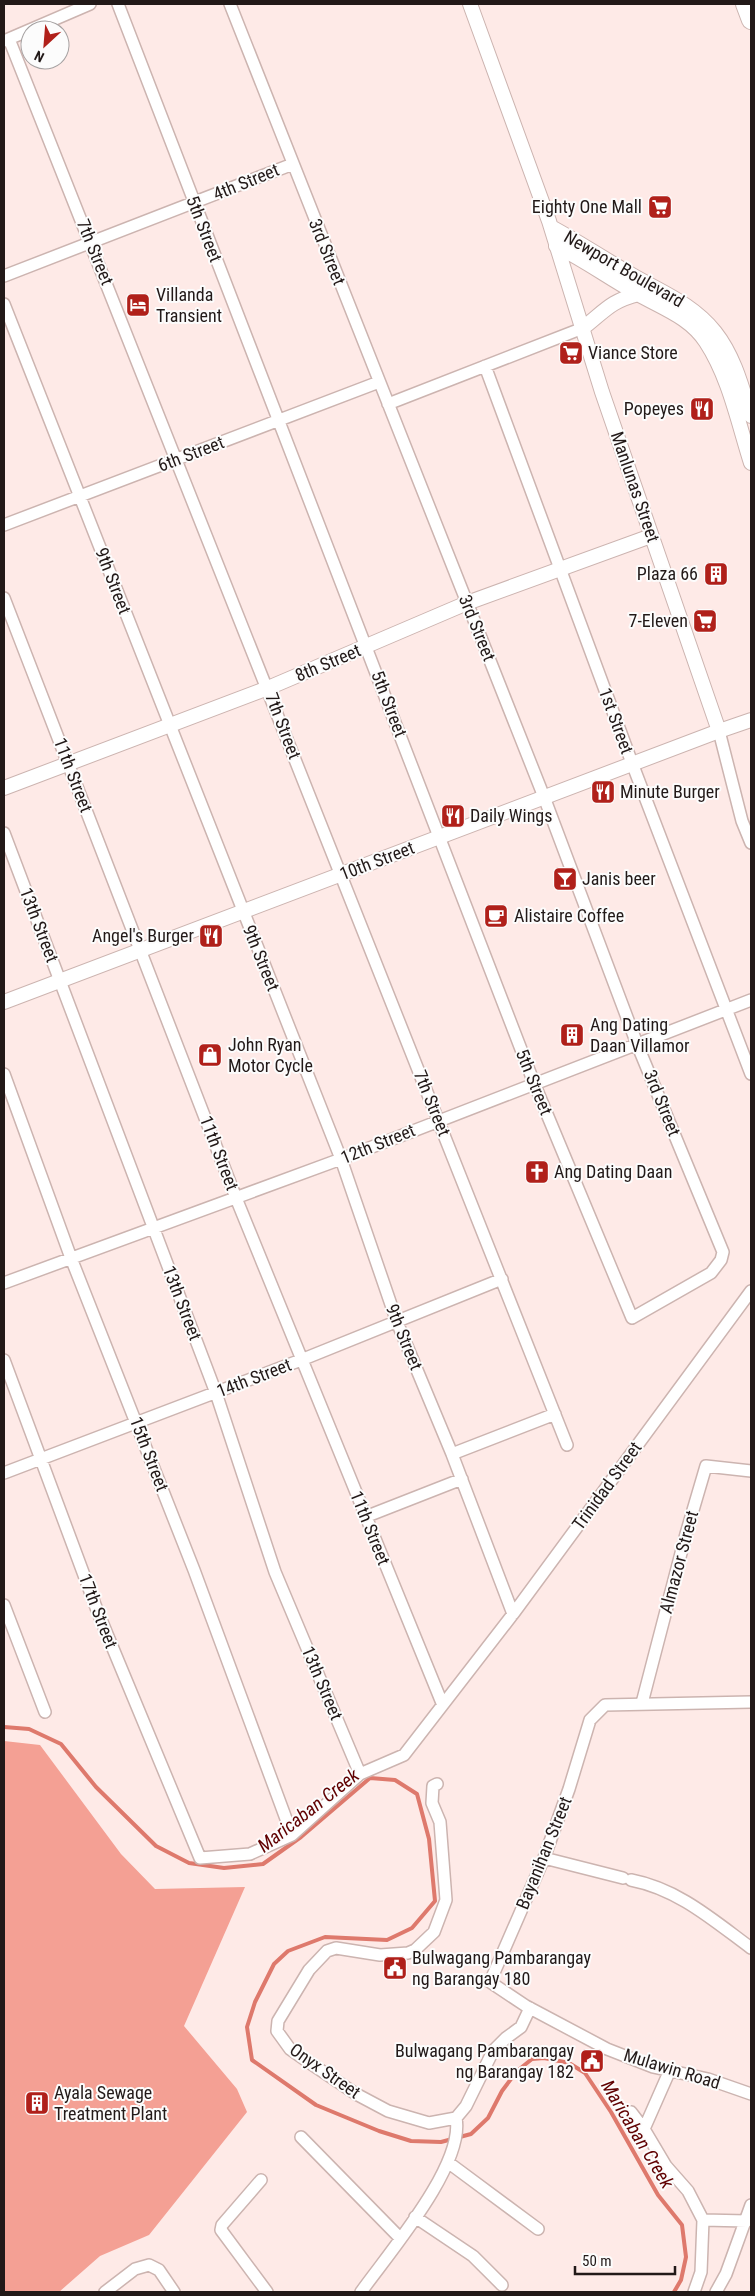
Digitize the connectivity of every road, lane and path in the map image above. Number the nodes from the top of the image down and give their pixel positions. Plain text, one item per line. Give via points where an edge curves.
1 (90, 4) edge
2 (118, 4) edge
3 (230, 4) edge
4 (470, 4) edge
5 (745, 4) edge
6 (751, 20) edge
7 (6, 40) edge
8 (293, 164) junction
9 (194, 203) junction
10 (551, 227) junction
11 (91, 244) junction
12 (556, 246) junction
13 (4, 276) edge
14 (639, 294) junction
15 (4, 304) edge
16 (583, 328) junction
17 (485, 366) junction
18 (379, 382) junction
19 (388, 404) junction
20 (751, 416) edge
21 (278, 420) junction
22 (177, 460) junction
23 (751, 462) edge
24 (80, 496) junction
25 (4, 525) edge
26 (651, 536) junction
27 (559, 568) junction
28 (4, 598) edge
29 (466, 603) junction
30 (366, 646) junction
31 (268, 688) junction
32 (751, 720) edge
33 (169, 725) junction
34 (719, 731) junction
35 (68, 762) junction
36 (632, 764) junction
37 (4, 788) edge
38 (544, 797) junction
39 (4, 833) edge
40 (439, 837) junction
41 (751, 843) edge
42 (342, 875) junction
43 (242, 911) junction
44 (139, 950) junction
45 (60, 980) junction
46 (751, 1000) edge
47 (4, 1002) edge
48 (726, 1010) junction
49 (637, 1044) junction
50 (4, 1074) edge
51 (751, 1074) edge
52 (534, 1083) junction
53 (439, 1120) junction
54 (341, 1159) junction
55 (236, 1198) junction
56 (153, 1227) junction
57 (71, 1258) junction
58 (502, 1279) junction
59 (4, 1283) edge
60 (751, 1291) edge
61 (632, 1318) joint
62 (397, 1322) junction
63 (4, 1360) edge
64 (301, 1360) junction
65 (216, 1392) junction
66 (555, 1414) junction
67 (137, 1422) junction
68 (567, 1445) dead end
69 (452, 1454) junction
70 (40, 1459) junction
71 (751, 1471) edge
72 (4, 1473) edge
73 (462, 1479) junction
74 (365, 1517) junction
75 (4, 1605) edge
76 (513, 1614) junction
77 (751, 1702) edge
78 (442, 1703) junction
79 (642, 1703) junction
80 (45, 1712) dead end
81 (360, 1774) junction
82 (437, 1784) dead end
83 (292, 1835) junction
84 (200, 1858) joint
85 (544, 1858) junction
86 (751, 1948) edge
87 (490, 1982) joint
88 (530, 2008) junction
89 (670, 2070) junction
90 (751, 2094) edge
91 (631, 2112) dead end
92 (456, 2121) junction
93 (644, 2129) junction
94 (301, 2137) dead end
95 (449, 2163) junction
96 (261, 2180) dead end
97 (751, 2205) edge
98 (415, 2217) junction
99 (703, 2220) junction
100 (746, 2221) junction
101 (538, 2229) dead end
102 (400, 2238) junction
103 (502, 2286) dead end
104 (105, 2292) edge
105 (174, 2292) edge
106 (268, 2292) edge
107 (361, 2292) edge
108 (694, 2292) edge
109 (716, 2292) edge

1 - 7 street
2 - 9 street, 5th Street
3 - 8 street, 3rd Street
4 - 10 street, Newport Boulevard
5 - 6 main road
7 - 11 street, 7th Street
8 - 9 street, 4th Street
8 - 18 street, 3rd Street
9 - 11 street, 4th Street
9 - 21 street, 5th Street
10 - 12 street, Newport Boulevard
10 - 20 street, Newport Boulevard via 695,311 716,332 732,360
11 - 13 street, 4th Street
11 - 22 street, 7th Street
12 - 14 street, Newport Boulevard
12 - 16 street, Manlunas Street
14 - 16 street via 608,306
14 - 23 street, Newport Boulevard via 674,312 705,340 722,372
15 - 24 street, 9th Street
16 - 17 street
16 - 26 street, Manlunas Street
17 - 19 street
17 - 27 street, 1st Street
18 - 19 street, 3rd Street
18 - 21 street, 6th Street
19 - 29 street, 3rd Street
21 - 22 street, 6th Street
21 - 30 street, 5th Street
22 - 24 street, 6th Street
22 - 31 street, 7th Street
24 - 25 street, 6th Street
24 - 33 street, 9th Street
26 - 27 street, 8th Street
26 - 34 street, Manlunas Street
27 - 29 street, 8th Street
27 - 36 street, 1st Street
28 - 35 street, 11th Street
29 - 30 street, 8th Street
29 - 38 street, 3rd Street
30 - 31 street, 8th Street
30 - 40 street, 5th Street
31 - 33 street, 8th Street
31 - 42 street, 7th Street
32 - 34 street, 10th Street
33 - 35 street, 8th Street
33 - 43 street, 9th Street
34 - 36 street, 10th Street
34 - 41 street, Manlunas Street via 742,821
35 - 37 street, 8th Street
35 - 44 street, 11th Street
36 - 38 street, 10th Street
36 - 48 street, 1st Street
38 - 40 street, 10th Street
38 - 49 street, 3rd Street
39 - 45 street, 13th Street
40 - 42 street, 10th Street
40 - 52 street, 5th Street
42 - 43 street, 10th Street
42 - 53 street, 7th Street
43 - 44 street, 10th Street
43 - 54 street, 9th Street
44 - 45 street, 10th Street
44 - 55 street, 11th Street
45 - 47 street, 10th Street
45 - 56 street, 13th Street
46 - 48 street, 12th Street
48 - 49 street, 12th Street
48 - 51 street, 1st Street
49 - 52 street, 12th Street
49 - 61 street, 3rd Street via 723,1252 711,1273
50 - 57 street, 15th Street
52 - 53 street, 12th Street
52 - 61 street, 5th Street
53 - 54 street, 12th Street
53 - 58 street, 7th Street
54 - 55 street, 12th Street
54 - 62 street, 9th Street
55 - 56 street, 12th Street
55 - 64 street, 11th Street
56 - 57 street, 12th Street
56 - 65 street, 13th Street
57 - 59 street, 12th Street
57 - 67 street, 15th Street
58 - 62 street, 14th Street
58 - 66 street, 7th Street
60 - 76 street, Trinidad Street
62 - 64 street, 14th Street
62 - 69 street, 9th Street
63 - 70 street, 17th Street
64 - 65 street, 14th Street
64 - 74 street, 11th Street
65 - 67 street, 14th Street
65 - 81 street, 13th Street via 272,1563
66 - 68 street, 7th Street
66 - 69 street
67 - 70 street, 14th Street
67 - 83 street, 15th Street
69 - 73 street, 9th Street
70 - 72 street, 14th Street
70 - 84 street, 17th Street via 100,1619
71 - 79 street, Almazor Street via 706,1466
73 - 74 street
73 - 76 street, 9th Street
74 - 78 street, 11th Street
75 - 80 street
76 - 78 street, Trinidad Street
77 - 79 street
78 - 81 street, Trinidad Street via 404,1755
79 - 85 street, Bayanihan Street via 605,1705 590,1720
81 - 83 street, Trinidad Street
82 - 92 street, Onyx Street via 433,1786 432,1803 440,1822 446,1900 434,1932 408,1953 380,1955 336,1948 327,1951 309,1970 278,2021 277,2031 290,2049 356,2094 388,2111 429,2123
83 - 84 street, Trinidad Street via 250,1854
85 - 86 street via 650,1883 674,1893
85 - 87 street, Bayanihan Street
87 - 88 street, Mulawin Road
88 - 89 street, Mulawin Road via 607,2049 653,2067
88 - 92 street via 521,2027 493,2051
89 - 90 street, Mulawin Road
89 - 93 street
91 - 93 street
92 - 95 street
93 - 99 street via 666,2166 688,2191
94 - 102 street
95 - 98 street
95 - 101 street
96 - 106 street via 221,2230
97 - 100 street
98 - 102 street
98 - 103 street via 474,2256
99 - 100 street
99 - 108 street via 701,2272
100 - 109 street
102 - 107 street
104 - 105 street via 135,2269 149,2265 159,2270

